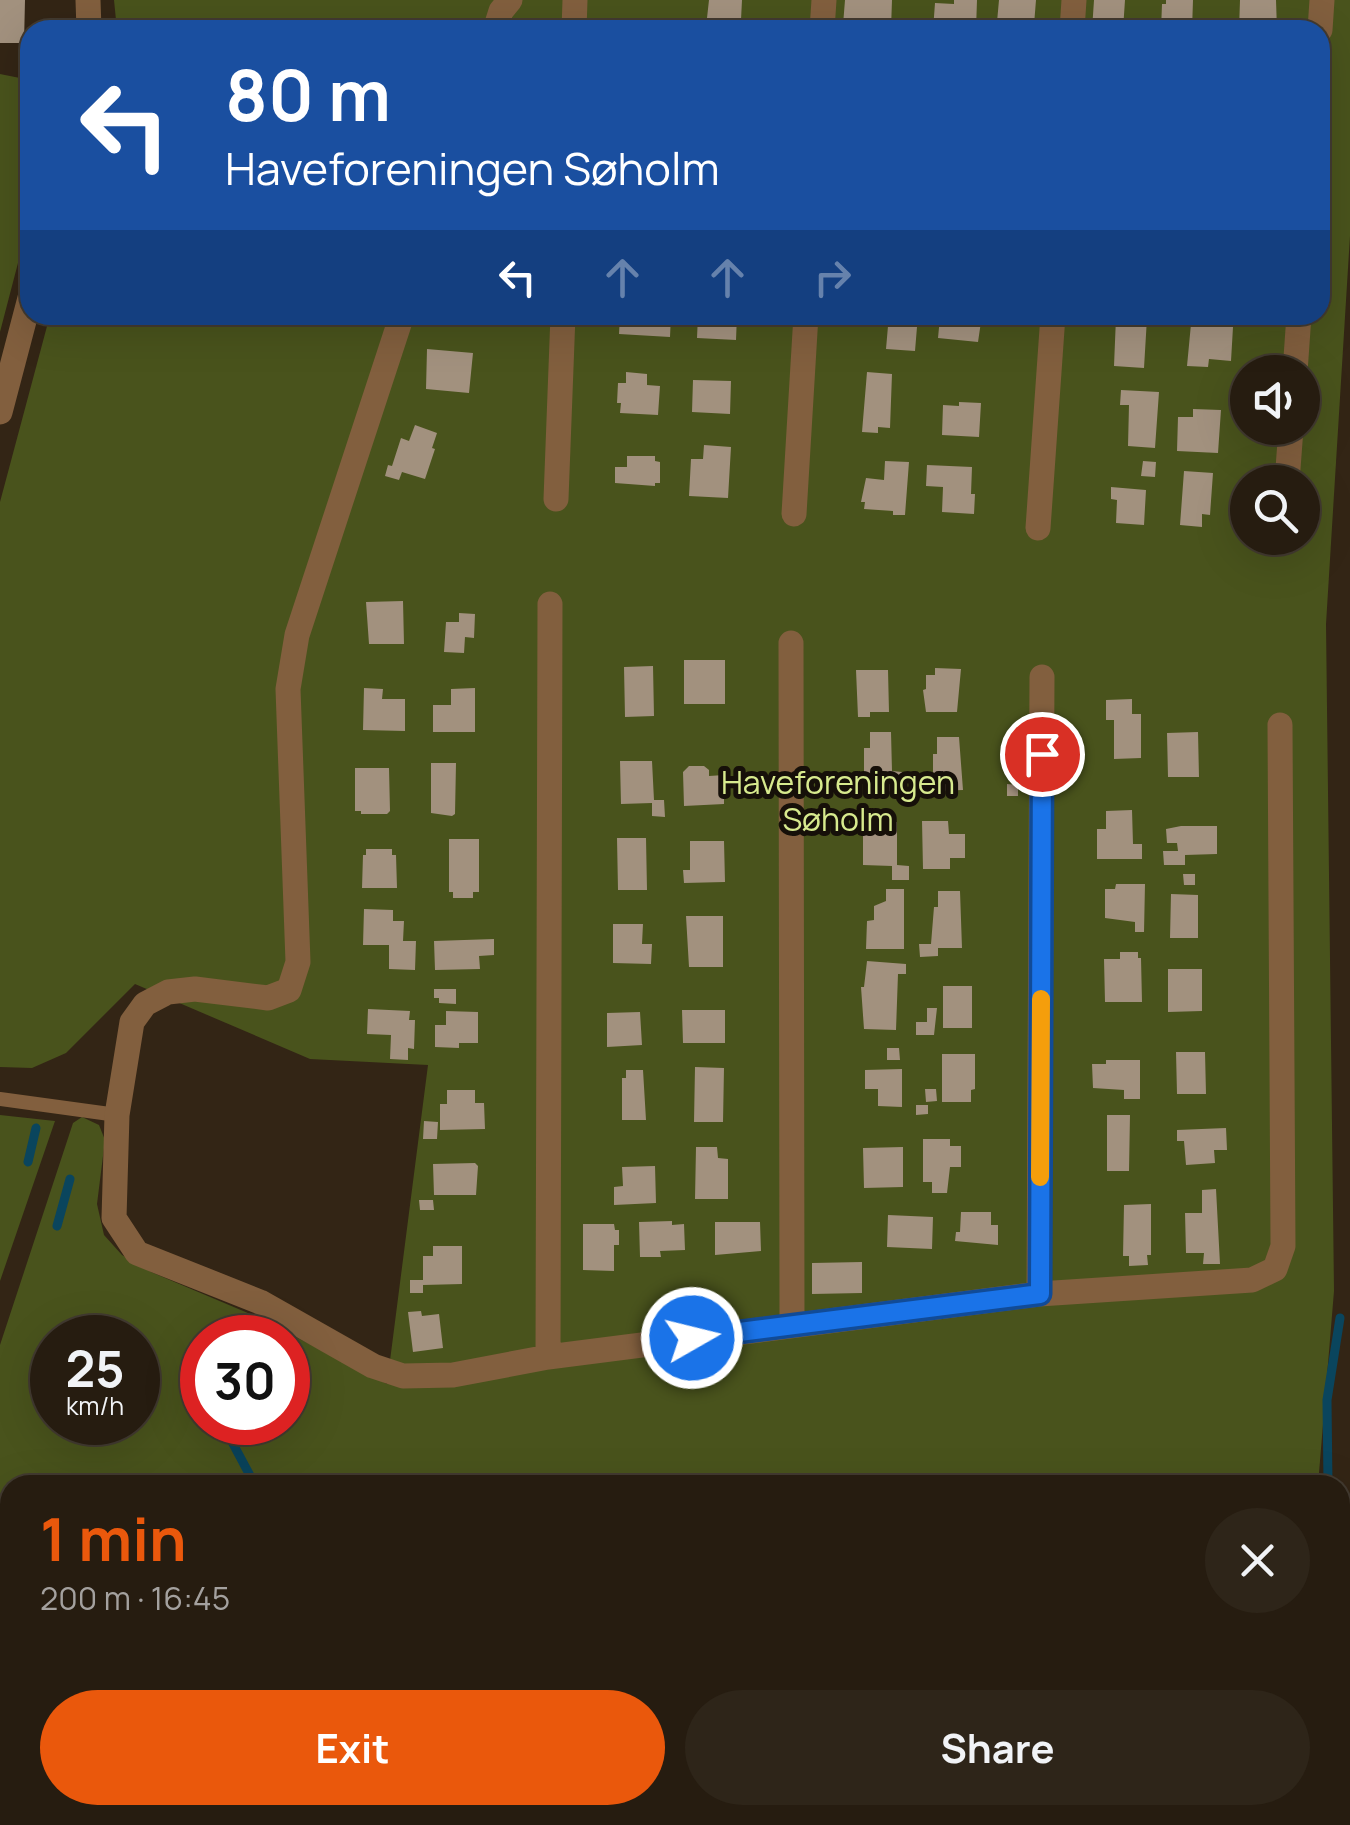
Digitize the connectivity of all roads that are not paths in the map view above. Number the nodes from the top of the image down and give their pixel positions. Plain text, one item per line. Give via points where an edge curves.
1 (23, 325) edge
2 (399, 325) edge
3 (563, 325) edge
4 (805, 325) edge
5 (1052, 325) edge
6 (1298, 325) edge
7 (1296, 355) edge
8 (0, 412) edge
9 (556, 499) dead end
10 (794, 514) dead end
11 (1038, 528) dead end
12 (550, 604) dead end
13 (790, 644) dead end
14 (1042, 677) dead end
15 (1280, 725) dead end
16 (0, 1099) edge
17 (117, 1115) junction
18 (1040, 1294) junction
19 (792, 1324) junction
20 (548, 1357) junction

1 - 8 street
2 - 17 street via 297,635 288,689 298,962 289,990 268,998 195,989 145,1004 132,1022
3 - 9 street
4 - 10 street
5 - 11 street
6 - 7 street
12 - 20 street
13 - 19 street
14 - 18 street
15 - 18 street via 1283,1246 1276,1269 1252,1280
16 - 17 lane
17 - 20 street via 114,1218 137,1253 260,1302 403,1376
18 - 19 street
19 - 20 street

